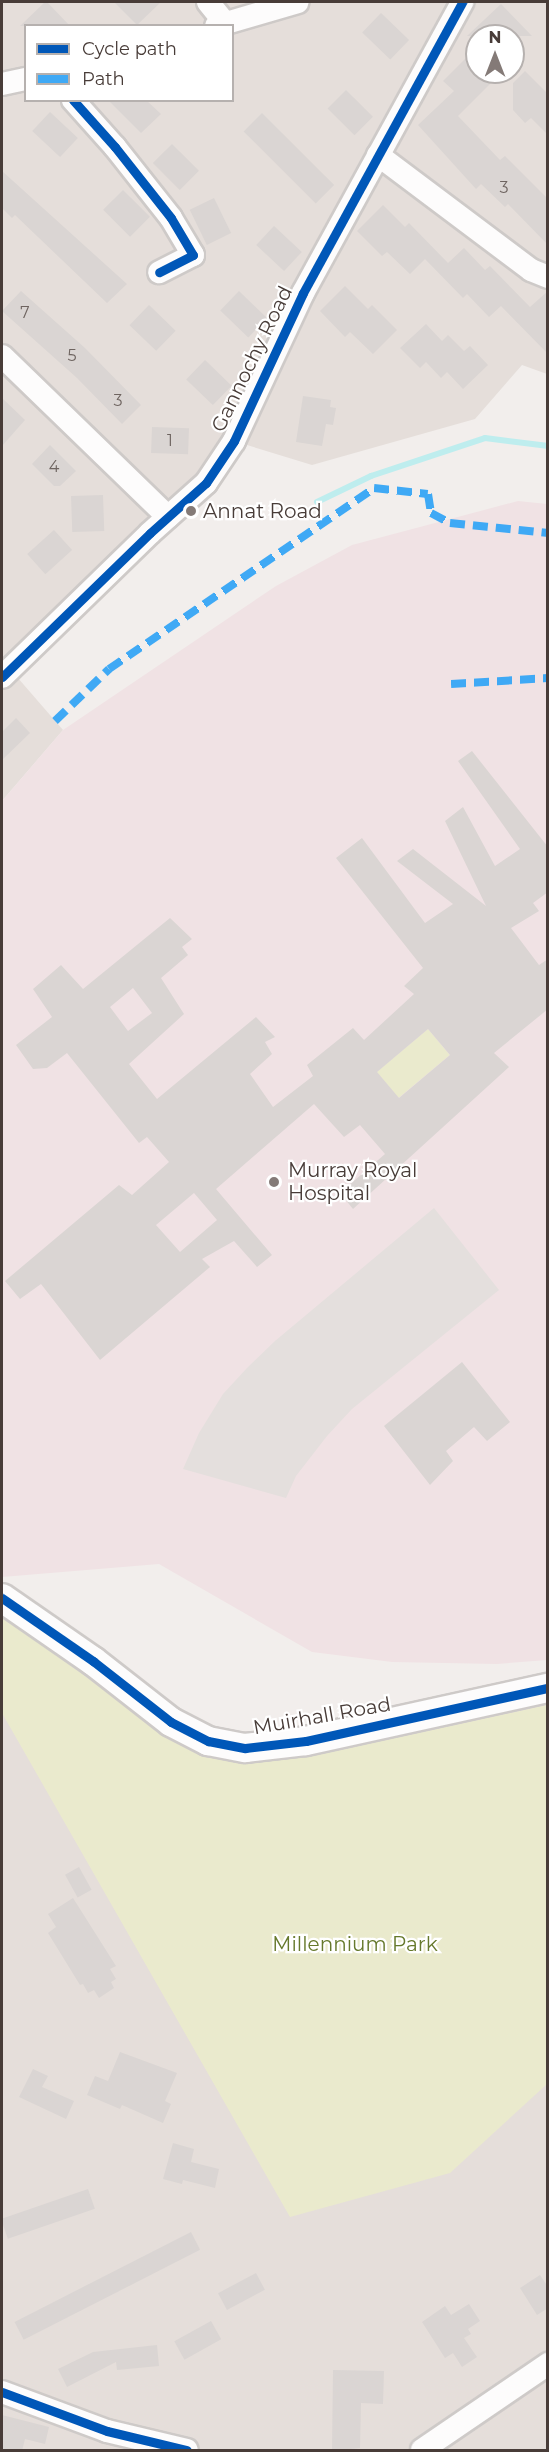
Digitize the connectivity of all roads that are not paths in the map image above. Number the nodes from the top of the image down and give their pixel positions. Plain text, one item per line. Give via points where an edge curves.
1 (208, 2) edge
2 (298, 2) edge
3 (462, 2) edge
4 (221, 24) edge
5 (24, 79) edge
6 (2, 84) edge
7 (75, 102) edge
8 (378, 155) junction
9 (159, 272) dead end
10 (548, 277) edge
11 (2, 356) edge
12 (168, 517) junction
13 (2, 677) edge
14 (2, 1598) edge
15 (548, 1688) edge
16 (548, 2364) edge
17 (2, 2391) edge
18 (187, 2451) edge
19 (422, 2451) edge

1 - 4 street
2 - 4 street
3 - 8 street, Gannochy Road
5 - 6 street
7 - 9 street via 171,218 193,255
8 - 10 street via 531,270
8 - 12 street, Gannochy Road via 303,293 234,441 206,483
11 - 12 street
12 - 13 street, Gannochy Road
14 - 15 street, Muirhall Road via 93,1661 171,1722 208,1741 245,1748 306,1741
16 - 19 street
17 - 18 street via 107,2431

